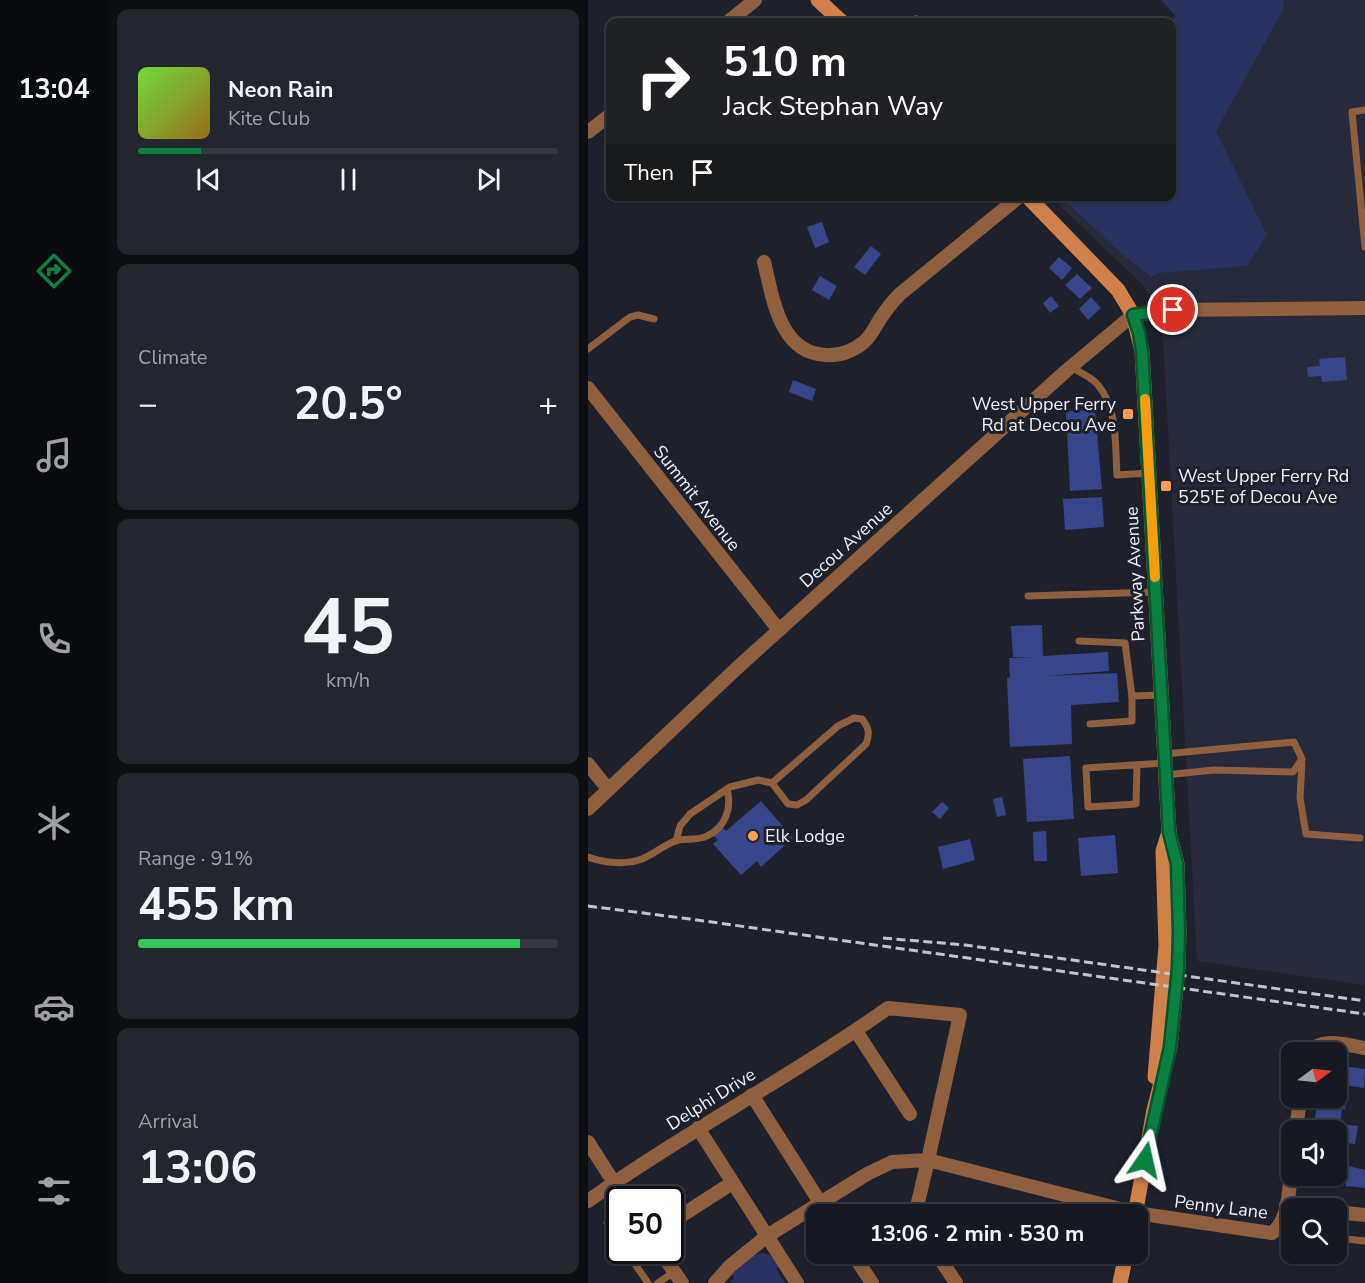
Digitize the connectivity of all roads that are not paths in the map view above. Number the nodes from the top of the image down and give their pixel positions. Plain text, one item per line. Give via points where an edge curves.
1 (755, 0) edge
2 (827, 3) edge
3 (733, 18) edge
4 (839, 18) edge
5 (1365, 110) edge
6 (606, 118) edge
7 (588, 132) edge
8 (1014, 201) edge
9 (1032, 201) edge
10 (1364, 216) edge
11 (1365, 247) edge
12 (764, 262) dead end
13 (1365, 308) edge
14 (1133, 315) junction
15 (654, 319) dead end
16 (588, 349) edge
17 (1071, 367) junction
18 (588, 388) edge
19 (1149, 473) junction
20 (1155, 592) junction
21 (1028, 596) dead end
22 (779, 630) junction
23 (1079, 641) dead end
24 (1161, 695) junction
25 (1132, 696) junction
26 (1090, 724) dead end
27 (1302, 759) junction
28 (588, 764) edge
29 (1165, 764) junction
30 (1137, 766) junction
31 (772, 783) junction
32 (608, 789) junction
33 (727, 789) junction
34 (588, 809) edge
35 (1360, 838) dead end
36 (676, 841) junction
37 (588, 857) edge
38 (856, 1031) junction
39 (1347, 1045) edge
40 (1365, 1048) edge
41 (752, 1095) junction
42 (910, 1114) dead end
43 (698, 1128) junction
44 (588, 1142) edge
45 (928, 1160) junction
46 (613, 1183) junction
47 (732, 1183) junction
48 (615, 1186) edge
49 (588, 1201) edge
50 (820, 1203) junction
51 (918, 1204) edge
52 (1097, 1204) edge
53 (1137, 1204) edge
54 (1347, 1213) edge
55 (684, 1214) edge
56 (1365, 1215) edge
57 (1148, 1216) edge
58 (1281, 1222) edge
59 (1275, 1231) junction
60 (1281, 1232) edge
61 (767, 1236) junction
62 (1347, 1239) edge
63 (1365, 1241) edge
64 (635, 1264) edge
65 (669, 1264) edge
66 (860, 1264) edge
67 (943, 1264) edge
68 (1124, 1264) edge
69 (678, 1278) edge
70 (648, 1283) edge
71 (658, 1283) edge
72 (715, 1283) edge
73 (797, 1283) edge
74 (872, 1283) edge
75 (956, 1283) edge
76 (1120, 1283) edge

1 - 3 street
2 - 4 main road
5 - 10 lane via 1352,112
6 - 7 street
8 - 12 street via 900,294 864,342 843,354 813,353 789,336 778,316
9 - 14 main road, Parkway Avenue via 1118,290
10 - 11 lane
13 - 14 street via 1173,310
14 - 17 street, Decou Avenue
14 - 19 main road, Parkway Avenue via 1142,351
15 - 16 lane via 630,317
17 - 19 lane via 1097,384 1108,402 1113,414 1117,475
17 - 22 street, Decou Avenue
18 - 22 street, Summit Avenue
19 - 20 main road, Parkway Avenue
20 - 21 lane
20 - 24 main road, Parkway Avenue
22 - 32 street, Decou Avenue
23 - 25 lane via 1125,643
24 - 25 lane
24 - 29 main road, Parkway Avenue
25 - 26 lane via 1132,721
27 - 29 lane via 1293,772
27 - 29 lane via 1294,742
27 - 35 lane via 1300,798 1306,834
28 - 32 street
29 - 30 lane
29 - 53 main road, Parkway Avenue via 1169,832 1177,864 1178,968 1170,1047
30 - 30 lane via 1086,768 1088,807 1136,804
31 - 31 lane via 838,726 854,718 862,719 867,726 866,744 806,800 789,804
31 - 33 lane via 758,780
32 - 34 street, Decou Avenue
33 - 36 lane via 690,814 680,826
33 - 36 lane via 729,813 722,823 708,836
36 - 37 lane via 642,859 612,862
38 - 41 street, Delphi Drive
38 - 42 street
38 - 45 street, Delphi Drive via 888,1008 960,1015
39 - 40 street
41 - 43 street, Delphi Drive
41 - 50 street
43 - 46 street, Delphi Drive
43 - 47 street
44 - 46 street
45 - 50 street, Penny Lane via 892,1162
45 - 51 street
45 - 52 street, Penny Lane
46 - 48 street
46 - 49 street, Delphi Drive
47 - 55 street
47 - 61 street
50 - 61 street, Penny Lane
54 - 56 street
57 - 59 street, Penny Lane via 1264,1233
58 - 59 street, Penny Lane
59 - 60 lane
61 - 72 street, Penny Lane
61 - 73 street
62 - 63 lane
64 - 70 lane
65 - 69 street
66 - 74 street
67 - 75 street
68 - 76 main road
69 - 71 lane

